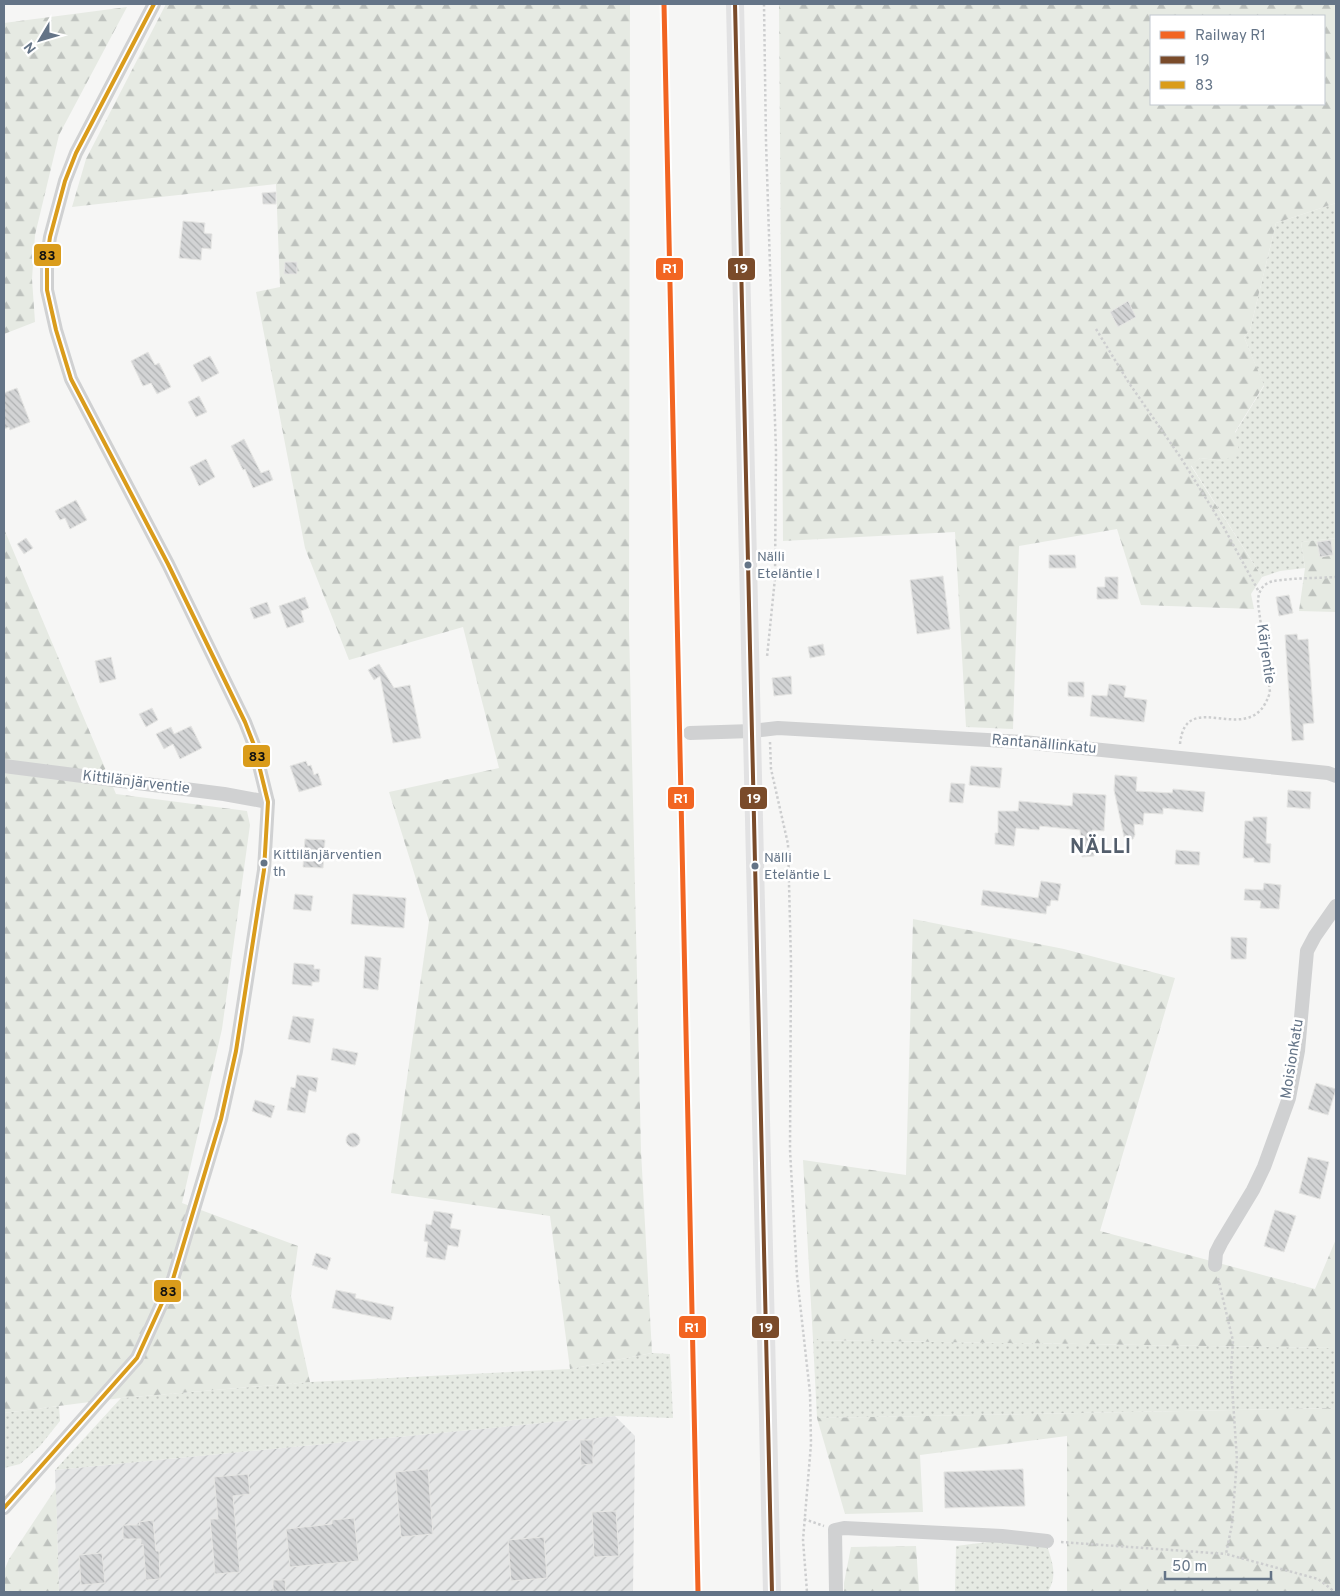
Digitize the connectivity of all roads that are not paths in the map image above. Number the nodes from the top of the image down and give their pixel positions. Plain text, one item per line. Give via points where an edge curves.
1 (154, 4) edge
2 (735, 4) edge
3 (760, 730) junction
4 (690, 733) dead end
5 (4, 766) edge
6 (1336, 776) edge
7 (268, 802) junction
8 (1336, 906) edge
9 (1214, 1265) road end
10 (4, 1508) edge
11 (1047, 1541) road end
12 (772, 1592) edge
13 (836, 1592) edge

1 - 7 street via 64,180 50,237 46,267 48,290 71,378 232,693 254,745
2 - 3 main road
3 - 4 street
3 - 6 street, Rantanällinkatu via 852,731 1023,742
3 - 12 main road
5 - 7 street, Kittilänjärventie
7 - 10 street via 264,870 236,1051 220,1119 173,1280 137,1358
8 - 9 street, Moisionkatu via 1307,951 1298,1051 1289,1098 1264,1167 1221,1243
11 - 13 street via 1002,1536 835,1530

